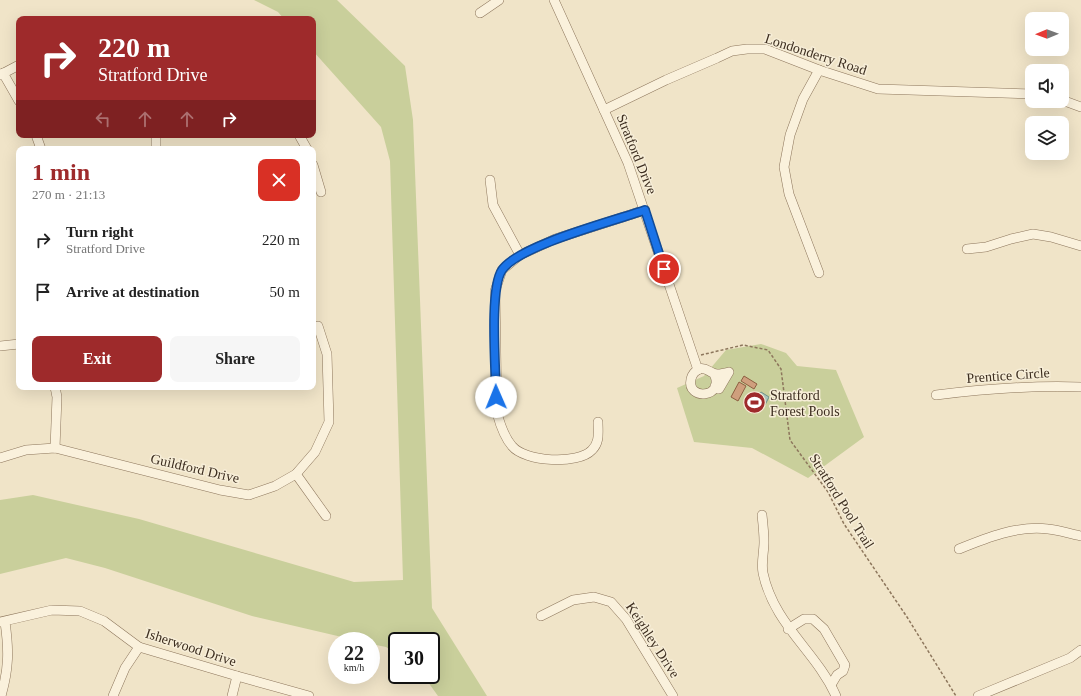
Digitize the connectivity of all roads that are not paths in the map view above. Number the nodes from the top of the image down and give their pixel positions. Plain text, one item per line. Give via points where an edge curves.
1 (499, 0) edge
2 (554, 0) edge
3 (480, 13) dead end
4 (16, 66) edge
5 (819, 70) junction
6 (1, 74) edge
7 (1025, 92) edge
8 (16, 96) edge
9 (1069, 103) edge
10 (1081, 107) edge
11 (604, 110) junction
12 (316, 175) edge
13 (490, 180) dead end
14 (321, 192) dead end
15 (645, 210) junction
16 (1081, 246) edge
17 (967, 249) dead end
18 (520, 255) junction
19 (819, 273) dead end
20 (318, 326) dead end
21 (16, 344) edge
22 (0, 346) edge
23 (698, 370) junction
24 (714, 374) junction
25 (715, 386) junction
26 (1081, 386) edge
27 (55, 390) edge
28 (936, 395) dead end
29 (598, 422) dead end
30 (55, 448) junction
31 (0, 458) edge
32 (296, 474) junction
33 (762, 515) dead end
34 (326, 516) dead end
35 (1081, 536) edge
36 (959, 549) dead end
37 (541, 616) dead end
38 (2, 622) edge
39 (788, 629) junction
40 (140, 647) junction
41 (1081, 650) edge
42 (237, 676) junction
43 (831, 685) junction
44 (1, 696) edge
45 (113, 696) edge
46 (232, 696) edge
47 (309, 696) edge
48 (673, 696) edge
49 (836, 696) edge
50 (978, 696) edge

1 - 3 street
2 - 11 street, Stratford Drive
4 - 6 street
5 - 7 street, Londonderry Road via 878,88
5 - 11 street, Londonderry Road via 765,49 732,51
5 - 19 street via 803,99 790,135 784,167 789,194
6 - 8 street
9 - 10 street
11 - 15 street, Stratford Drive via 628,163
12 - 14 street
13 - 18 street via 493,205
15 - 18 street via 555,239
15 - 23 street, Stratford Drive
16 - 17 street via 1033,234 986,247
18 - 29 street via 502,270 495,291 497,413 503,432 522,455 536,459 578,458 592,451 599,441
20 - 32 street, Guildford Drive via 327,354 329,422 315,452
21 - 22 street
23 - 24 street via 706,369
23 - 25 street via 691,379 694,390 706,394
24 - 25 street
24 - 25 street via 729,372 719,389
26 - 28 street, Prentice Circle via 986,389
27 - 30 street
30 - 31 street, Guildford Drive via 26,450
30 - 32 street, Guildford Drive via 249,495 275,486
32 - 34 street
33 - 39 street via 762,571 770,598
35 - 36 street via 1047,528 1017,530 983,539
37 - 48 street, Keighley Drive via 573,600 594,596 611,602 626,619
38 - 40 street, Isherwood Drive via 52,610 80,611 104,621
38 - 44 street via 8,648 8,669
39 - 43 street
39 - 43 street via 804,619 813,619 824,629 844,665 844,671 837,675
40 - 42 street, Isherwood Drive
40 - 45 street via 125,668
41 - 50 street via 1070,658
42 - 46 street
42 - 47 street, Isherwood Drive
43 - 49 street

